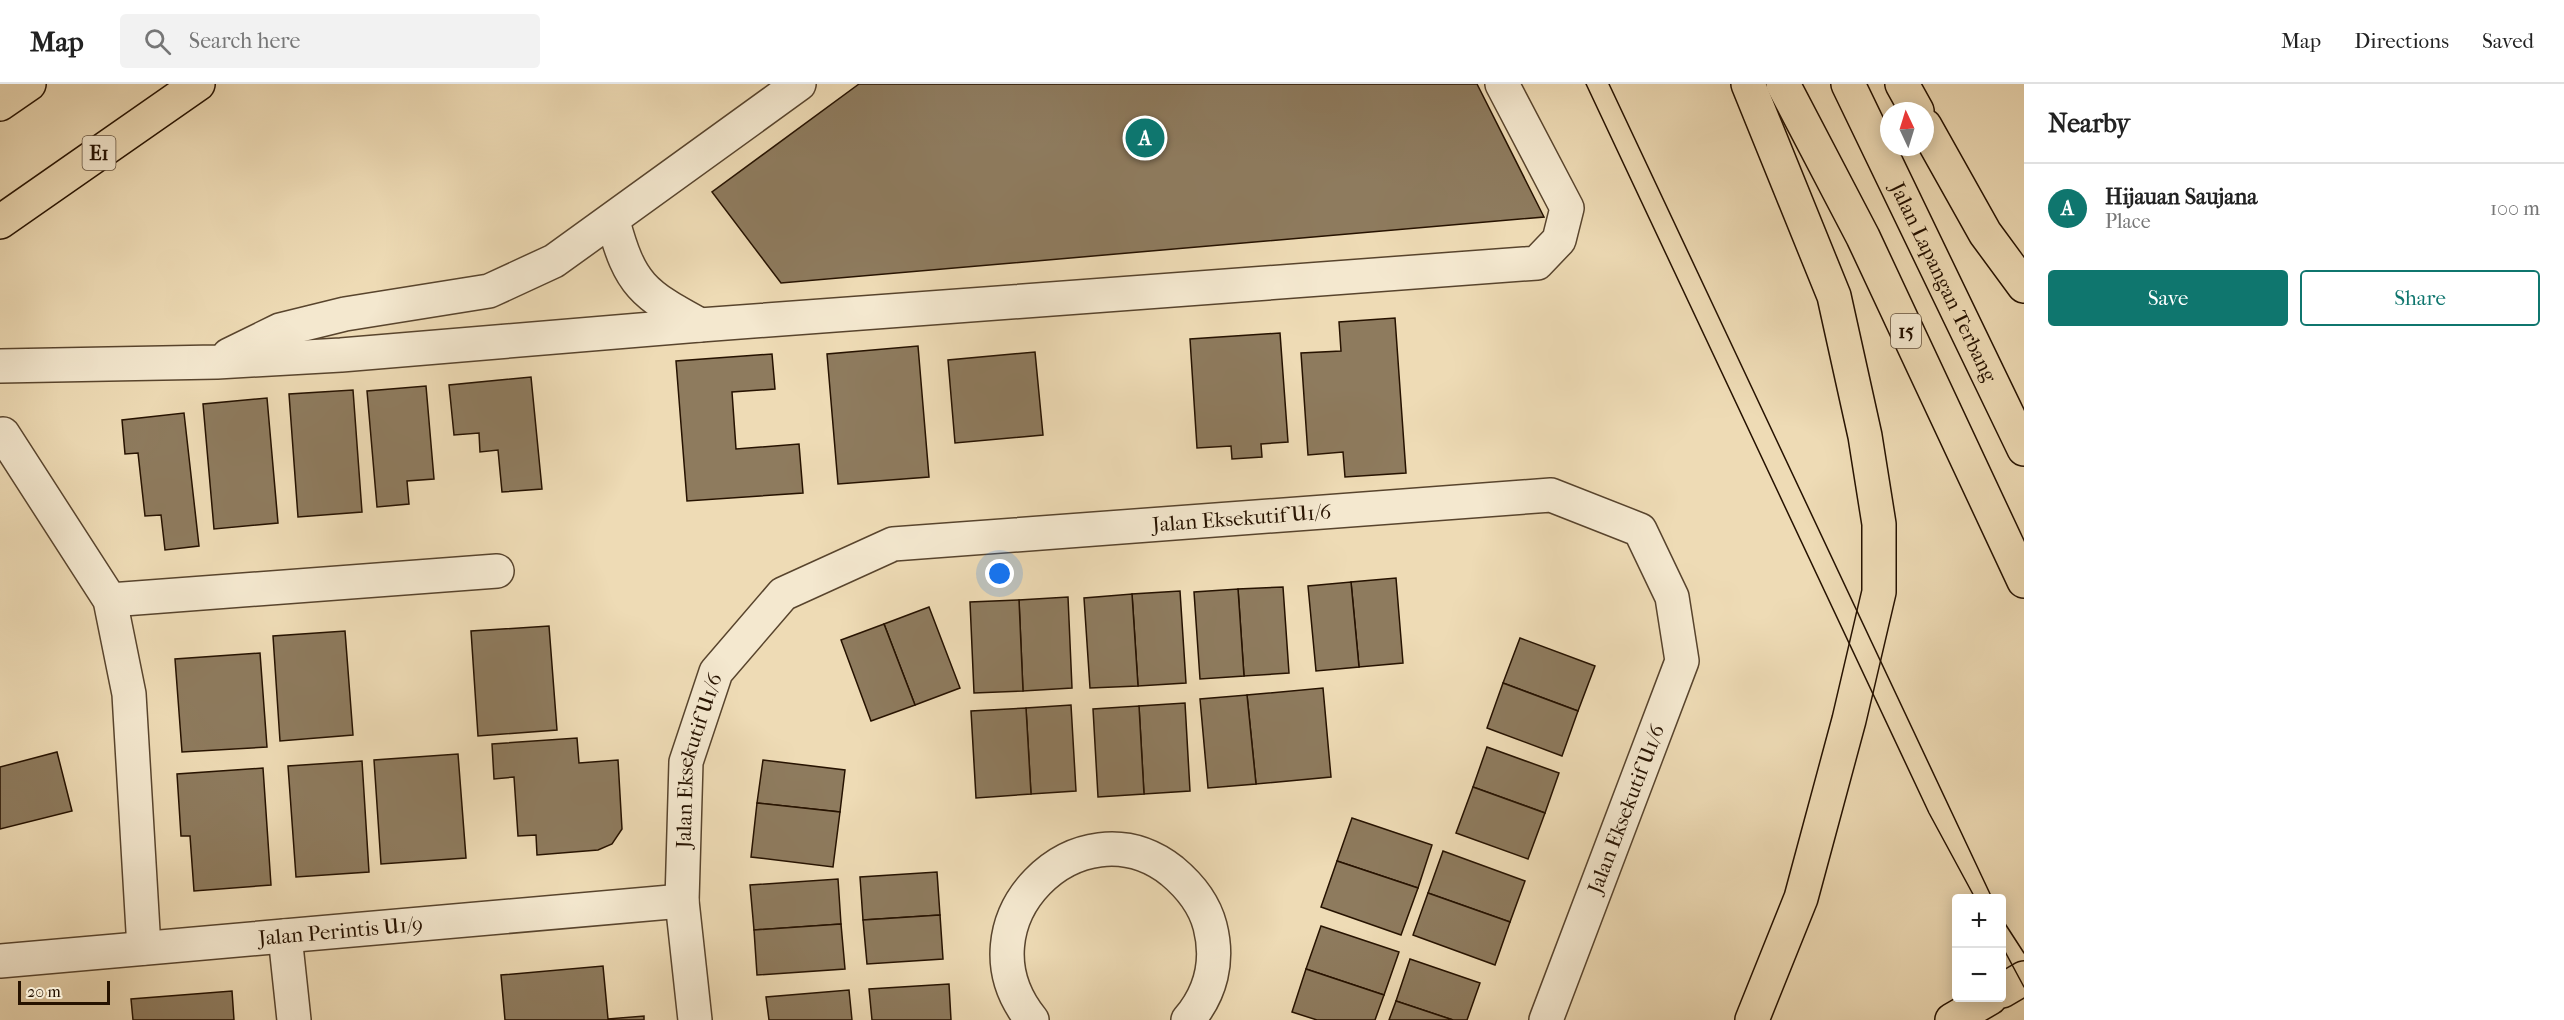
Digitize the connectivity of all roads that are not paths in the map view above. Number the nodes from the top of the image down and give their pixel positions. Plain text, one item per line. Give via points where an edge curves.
1 (29, 84) edge
2 (198, 84) edge
3 (799, 84) edge
4 (1502, 84) edge
5 (1748, 84) edge
6 (1783, 84) edge
7 (1848, 84) edge
8 (1902, 84) edge
9 (1912, 102) edge
10 (0, 104) edge
11 (1934, 142) edge
12 (613, 221) junction
13 (0, 222) edge
14 (2024, 286) edge
15 (700, 325) junction
16 (217, 362) junction
17 (0, 366) edge
18 (3, 434) dead end
19 (2024, 449) edge
20 (497, 571) dead end
21 (2024, 581) edge
22 (110, 600) junction
23 (682, 901) junction
24 (285, 936) junction
25 (144, 948) junction
26 (0, 961) edge
27 (2024, 978) edge
28 (2006, 988) edge
29 (1983, 1002) edge
30 (294, 1020) edge
31 (695, 1020) edge
32 (1032, 1020) edge
33 (1188, 1020) edge
34 (1546, 1020) edge
35 (1752, 1020) edge
36 (1952, 1020) edge

1 - 10 main road
2 - 13 main road, E1
3 - 12 street
4 - 15 street via 1567,208 1559,240 1537,263
5 - 35 main road via 1834,296 1880,524 1879,592 1849,720 1801,898
6 - 21 main road, 15 via 1863,237
7 - 19 main road, Jalan Lapangan Terbang
8 - 9 main road
11 - 14 main road via 1985,233
12 - 15 street via 635,281 664,306
12 - 16 street via 554,261 489,291 345,314 280,330
15 - 16 street
16 - 17 street
18 - 22 street
20 - 22 street
22 - 25 street via 129,694
23 - 24 street, Jalan Perintis U1/9
23 - 31 street, Jalan Eksekutif U1/6
23 - 34 street, Jalan Eksekutif U1/6 via 686,762 716,672 783,594 893,544 1551,495 1640,530 1672,597 1682,661
24 - 25 street, Jalan Perintis U1/9
24 - 30 street
25 - 26 street, Jalan Perintis U1/9
27 - 28 main road
29 - 36 main road
32 - 33 street via 1018,1004 1008,972 1007,939 1017,907 1046,873 1064,861 1096,850 1130,851 1161,863 1187,884 1206,911 1214,943 1212,976 1199,1007

